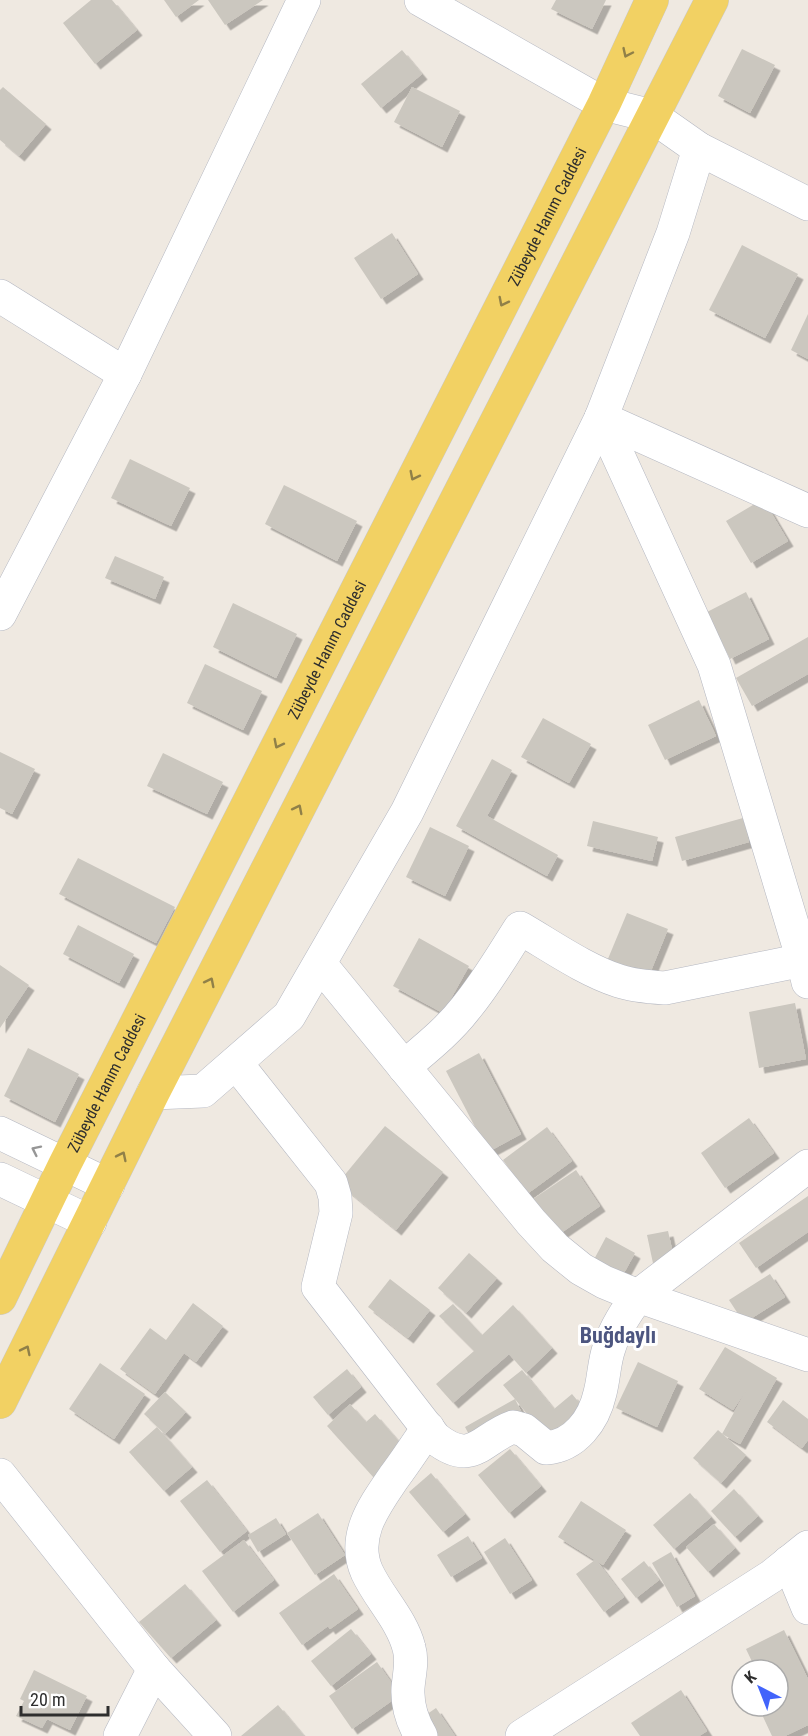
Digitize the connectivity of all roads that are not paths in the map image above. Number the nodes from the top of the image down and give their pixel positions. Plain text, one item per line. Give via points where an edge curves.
1 (304, 0) edge
2 (421, 0) edge
3 (652, 0) edge
4 (712, 0) edge
5 (603, 104) junction
6 (651, 116) junction
7 (699, 149) junction
8 (808, 204) edge
9 (0, 296) edge
10 (125, 374) junction
11 (601, 418) junction
12 (808, 511) edge
13 (0, 614) edge
14 (320, 964) junction
15 (806, 971) edge
16 (236, 1063) junction
17 (404, 1066) junction
18 (153, 1093) junction
19 (0, 1133) edge
20 (65, 1164) junction
21 (808, 1166) edge
22 (0, 1179) edge
23 (108, 1185) junction
24 (46, 1201) junction
25 (90, 1222) junction
26 (638, 1296) junction
27 (0, 1298) edge
28 (808, 1355) edge
29 (0, 1402) edge
30 (428, 1428) junction
31 (0, 1475) edge
32 (799, 1554) edge
33 (808, 1608) edge
34 (154, 1669) junction
35 (120, 1736) edge
36 (215, 1736) edge
37 (421, 1736) edge
38 (522, 1736) edge

1 - 10 street
2 - 5 street
3 -> 5 main road, Zübeyde Hanım Caddesi
4 - 6 main road
5 - 6 street
5 -> 20 main road, Zübeyde Hanım Caddesi
6 - 7 street
18 -> 6 main road
7 - 8 street
7 - 11 street via 673,233
9 - 10 street
10 - 13 street
11 - 12 street
11 - 14 street via 408,812
11 - 15 street via 714,665
14 - 16 street via 289,1016
14 - 17 street
15 - 17 street via 665,988 642,986 600,973 520,928 464,1011
16 - 18 street via 203,1091
16 - 30 street via 331,1183 336,1213 318,1287
17 - 26 street via 555,1248 581,1269
23 -> 18 main road
20 -> 19 street
20 - 23 street
20 - 24 main road, Zübeyde Hanım Caddesi
21 - 26 street
22 - 24 street
23 - 25 main road
24 - 25 street
24 - 27 main road, Zübeyde Hanım Caddesi
29 -> 25 main road
26 - 28 street
26 - 30 street via 608,1349 597,1404 582,1430 569,1442 546,1448 524,1430 513,1427 477,1449 455,1449 435,1438
30 - 37 street via 375,1505 362,1537 367,1572 410,1650 408,1699 410,1714
31 - 34 street
32 - 33 street
32 - 38 street via 772,1576
34 - 35 street
34 - 36 street

